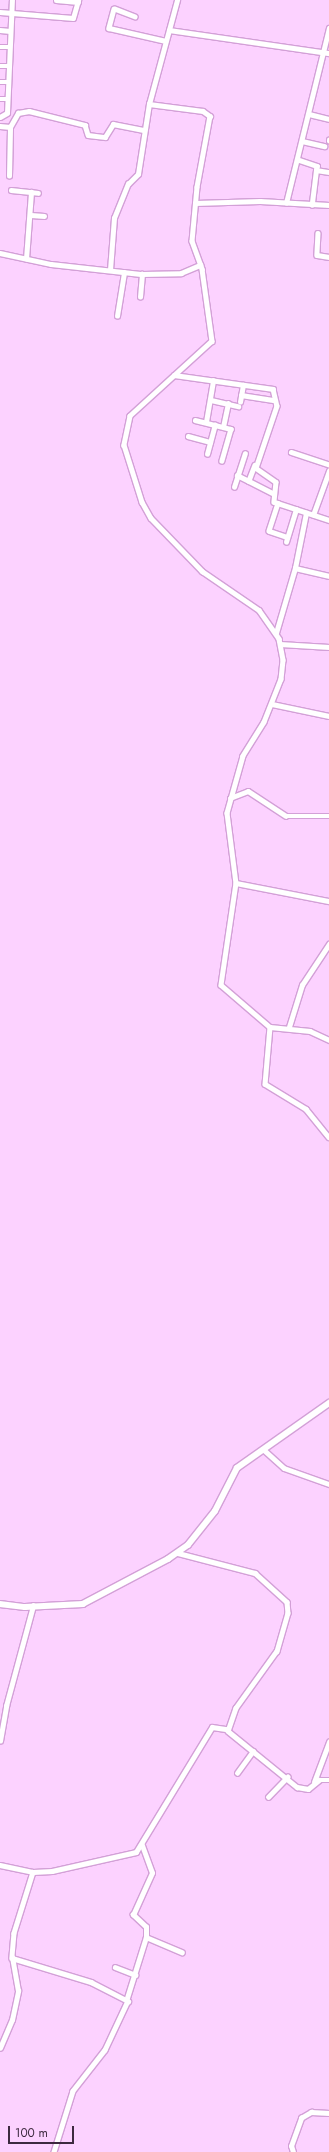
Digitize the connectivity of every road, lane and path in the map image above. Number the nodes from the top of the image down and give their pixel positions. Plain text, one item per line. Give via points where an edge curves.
1 (12, 0) edge
2 (56, 0) edge
3 (177, 0) edge
4 (78, 1) edge
5 (0, 12) edge
6 (11, 13) junction
7 (135, 17) dead end
8 (329, 28) edge
9 (0, 30) edge
10 (10, 30) junction
11 (169, 30) junction
12 (166, 41) junction
13 (0, 47) edge
14 (9, 48) junction
15 (327, 53) edge
16 (0, 66) edge
17 (8, 66) junction
18 (0, 82) edge
19 (8, 82) junction
20 (0, 99) edge
21 (7, 99) junction
22 (149, 104) junction
23 (309, 114) junction
24 (0, 117) edge
25 (329, 119) edge
26 (0, 126) edge
27 (10, 127) junction
28 (144, 130) junction
29 (302, 141) junction
30 (324, 146) dead end
31 (299, 160) dead end
32 (316, 170) junction
33 (329, 172) edge
34 (9, 176) dead end
35 (11, 190) dead end
36 (31, 192) junction
37 (38, 193) dead end
38 (286, 202) junction
39 (195, 204) junction
40 (312, 205) junction
41 (329, 206) edge
42 (31, 215) junction
43 (44, 216) dead end
44 (318, 233) dead end
45 (0, 253) edge
46 (329, 257) edge
47 (26, 259) junction
48 (200, 265) junction
49 (110, 270) junction
50 (124, 273) junction
51 (142, 274) junction
52 (140, 298) dead end
53 (117, 316) dead end
54 (174, 375) junction
55 (214, 381) junction
56 (243, 384) junction
57 (241, 395) junction
58 (211, 400) junction
59 (273, 400) dead end
60 (228, 404) junction
61 (195, 420) dead end
62 (206, 422) junction
63 (215, 425) junction
64 (223, 427) junction
65 (188, 436) dead end
66 (210, 442) junction
67 (291, 452) dead end
68 (207, 454) dead end
69 (245, 454) dead end
70 (222, 461) dead end
71 (329, 464) edge
72 (255, 465) junction
73 (329, 471) edge
74 (237, 475) junction
75 (249, 481) junction
76 (234, 487) dead end
77 (273, 493) junction
78 (278, 503) junction
79 (296, 509) junction
80 (306, 513) junction
81 (313, 515) junction
82 (329, 520) edge
83 (295, 568) junction
84 (329, 576) edge
85 (276, 633) junction
86 (280, 644) junction
87 (329, 647) edge
88 (272, 704) junction
89 (329, 716) edge
90 (230, 798) junction
91 (329, 816) edge
92 (236, 883) junction
93 (329, 901) edge
94 (329, 944) edge
95 (270, 1027) junction
96 (289, 1027) junction
97 (329, 1040) edge
98 (329, 1137) edge
99 (329, 1403) edge
100 (263, 1449) junction
101 (329, 1484) edge
102 (178, 1553) junction
103 (0, 1604) edge
104 (33, 1606) junction
105 (227, 1729) junction
106 (0, 1741) edge
107 (329, 1742) edge
108 (253, 1751) junction
109 (237, 1773) dead end
110 (287, 1777) junction
111 (329, 1780) edge
112 (314, 1784) junction
113 (268, 1797) dead end
114 (142, 1845) junction
115 (0, 1865) edge
116 (33, 1872) junction
117 (146, 1937) junction
118 (182, 1952) dead end
119 (12, 1958) junction
120 (115, 1967) dead end
121 (136, 1975) junction
122 (127, 1998) junction
123 (0, 2048) edge
124 (329, 2113) edge
125 (54, 2152) edge
126 (293, 2152) edge

1 - 6 street
2 - 4 street
3 - 11 street
4 - 6 street via 73,18
5 - 6 street
6 - 10 street
7 - 12 street via 114,9 109,28
8 - 15 street
9 - 10 street
10 - 14 street
11 - 12 street
11 - 15 street
12 - 22 street
13 - 14 street
14 - 17 street
15 - 23 street
16 - 17 street
17 - 19 street
18 - 19 street
19 - 21 street
20 - 21 street
21 - 24 street via 6,115
22 - 28 street
22 - 39 street via 203,111 210,116
23 - 25 street
23 - 29 street
26 - 27 street
27 - 28 street via 18,114 29,111 85,125 88,135 105,137 113,124
27 - 34 street
28 - 49 street via 136,180 128,184 114,218
29 - 30 street
29 - 38 street
31 - 32 street via 316,166
32 - 33 street
32 - 40 street
35 - 36 street
36 - 37 street
36 - 42 street
38 - 39 street
38 - 40 street
39 - 48 street via 192,241
40 - 41 street
42 - 43 street
42 - 47 street
44 - 46 street via 317,255
45 - 47 street
47 - 49 street
48 - 51 street via 175,274
48 - 54 street via 212,342
49 - 50 street
50 - 51 street
50 - 53 street
51 - 52 street
54 - 55 street
54 - 85 street via 130,416 125,427 124,445 142,502 160,528 202,571 252,604
55 - 56 street
55 - 58 street
56 - 57 street
56 - 72 street via 271,388 277,395 272,426
57 - 59 street
57 - 60 street via 239,404
58 - 60 street
58 - 62 street
60 - 64 street
61 - 62 street
62 - 63 street
63 - 64 street
63 - 66 street
64 - 70 street via 231,429
65 - 66 street
66 - 68 street
67 - 71 street
69 - 74 street
72 - 75 street
72 - 77 street via 276,482
73 - 81 street
74 - 75 street
74 - 76 street
75 - 77 street
77 - 78 street via 272,500
78 - 79 street
78 - 79 street via 269,531 287,540
79 - 80 street
80 - 81 street
80 - 83 street
81 - 82 street
83 - 84 street
83 - 85 street
85 - 86 street
86 - 87 street
86 - 88 street via 283,669
88 - 89 street
88 - 90 street via 243,756
90 - 91 street via 248,791 286,816
90 - 92 street via 226,819 235,860
92 - 93 street
92 - 95 street via 221,985
94 - 96 street via 302,985
95 - 96 street
95 - 98 street via 265,1084 304,1108
96 - 97 street via 314,1032
99 - 100 street
100 - 101 street via 284,1468
100 - 102 street via 236,1470 215,1511
102 - 104 street via 83,1604
102 - 105 street via 255,1573 288,1605 277,1652 236,1708
103 - 104 street
104 - 106 street via 6,1706
105 - 108 street via 233,1737
105 - 114 street via 212,1727
107 - 112 street
108 - 109 street
108 - 110 street
110 - 112 street via 301,1788 308,1789
110 - 113 street
111 - 112 street
114 - 116 street via 132,1854 67,1869
114 - 117 street via 152,1873 133,1915 146,1925
115 - 116 street
116 - 119 street via 14,1933
117 - 118 street
117 - 121 street
119 - 122 street
119 - 123 street via 18,1991 12,2020
120 - 121 street
121 - 122 street
122 - 125 street via 124,2016 105,2050 72,2094
124 - 126 street via 311,2112 301,2118 292,2140

